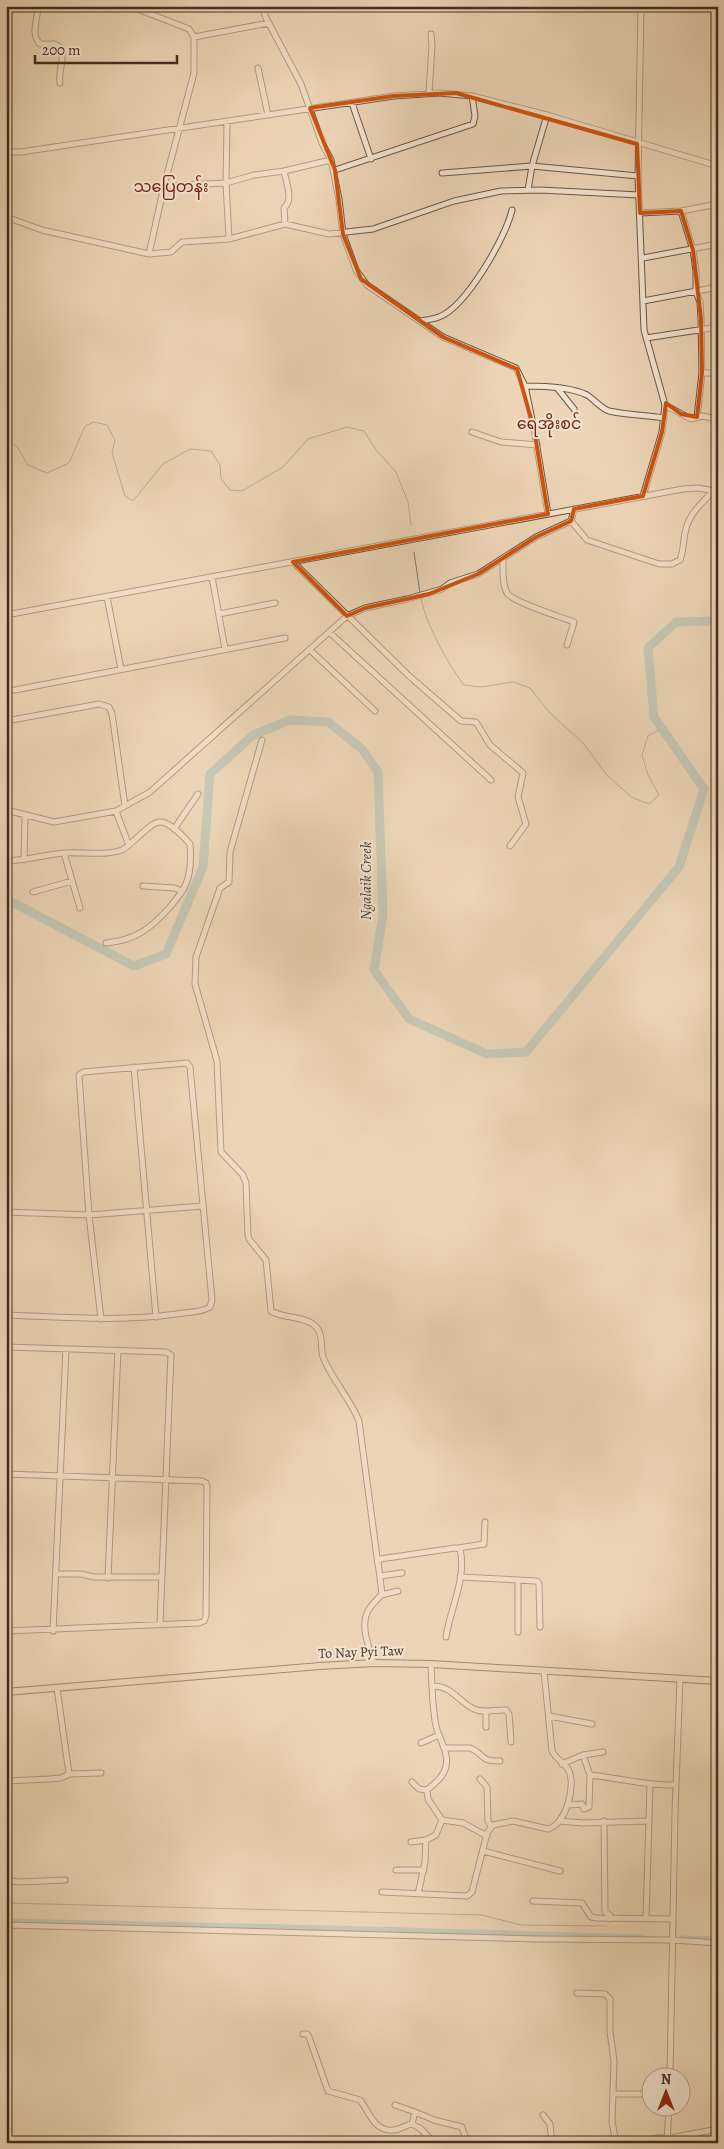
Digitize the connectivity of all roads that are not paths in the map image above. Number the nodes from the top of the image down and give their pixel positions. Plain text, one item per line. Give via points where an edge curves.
1 (38, 6) edge
2 (130, 6) edge
3 (262, 6) edge
4 (641, 6) edge
5 (270, 23) junction
6 (431, 34) dead end
7 (194, 37) junction
8 (258, 68) dead end
9 (60, 83) dead end
10 (429, 93) junction
11 (472, 96) junction
12 (352, 103) junction
13 (310, 108) junction
14 (547, 115) junction
15 (268, 116) junction
16 (227, 122) junction
17 (180, 128) junction
18 (637, 144) junction
19 (6, 152) edge
20 (371, 159) junction
21 (331, 160) junction
22 (532, 166) junction
23 (718, 166) edge
24 (335, 170) junction
25 (284, 171) junction
26 (442, 173) dead end
27 (638, 176) junction
28 (226, 183) junction
29 (164, 186) junction
30 (528, 190) junction
31 (639, 195) junction
32 (718, 204) edge
33 (512, 210) dead end
34 (682, 210) junction
35 (640, 212) junction
36 (6, 217) edge
37 (285, 224) junction
38 (343, 234) junction
39 (229, 239) junction
40 (718, 244) edge
41 (693, 250) junction
42 (149, 254) junction
43 (643, 258) junction
44 (718, 287) edge
45 (696, 292) junction
46 (643, 301) junction
47 (420, 321) junction
48 (718, 327) edge
49 (702, 329) junction
50 (646, 338) junction
51 (702, 373) junction
52 (718, 373) edge
53 (525, 386) junction
54 (558, 389) junction
55 (665, 405) junction
56 (574, 409) dead end
57 (664, 418) junction
58 (697, 418) junction
59 (718, 419) edge
60 (472, 432) dead end
61 (537, 444) junction
62 (716, 491) edge
63 (643, 496) junction
64 (574, 508) junction
65 (548, 514) junction
66 (571, 521) junction
67 (503, 558) junction
68 (293, 562) junction
69 (212, 577) junction
70 (107, 597) junction
71 (275, 603) dead end
72 (219, 614) junction
73 (6, 615) edge
74 (347, 616) junction
75 (329, 632) junction
76 (285, 638) dead end
77 (567, 646) dead end
78 (225, 649) junction
79 (310, 650) junction
80 (121, 669) junction
81 (15, 690) dead end
82 (376, 711) dead end
83 (6, 722) edge
84 (262, 740) dead end
85 (491, 780) dead end
86 (198, 794) dead end
87 (125, 806) junction
88 (116, 811) junction
89 (6, 813) edge
90 (25, 816) junction
91 (174, 829) junction
92 (128, 843) junction
93 (510, 846) dead end
94 (64, 853) junction
95 (24, 860) junction
96 (6, 861) edge
97 (72, 881) junction
98 (143, 886) dead end
99 (182, 891) junction
100 (33, 892) dead end
101 (80, 908) dead end
102 (106, 943) dead end
103 (134, 1067) junction
104 (203, 1206) junction
105 (147, 1211) junction
106 (6, 1212) edge
107 (89, 1216) junction
108 (6, 1315) edge
109 (156, 1317) junction
110 (101, 1319) junction
111 (6, 1348) edge
112 (66, 1349) junction
113 (118, 1350) junction
114 (6, 1474) edge
115 (61, 1476) junction
116 (112, 1478) junction
117 (166, 1480) junction
118 (485, 1522) dead end
119 (458, 1548) junction
120 (378, 1565) junction
121 (402, 1572) dead end
122 (57, 1574) junction
123 (380, 1576) junction
124 (162, 1577) junction
125 (460, 1577) junction
126 (108, 1578) junction
127 (518, 1580) junction
128 (398, 1591) dead end
129 (381, 1595) junction
130 (160, 1624) junction
131 (540, 1627) dead end
132 (54, 1630) junction
133 (6, 1631) edge
134 (518, 1632) dead end
135 (446, 1637) dead end
136 (374, 1663) junction
137 (431, 1664) junction
138 (544, 1672) junction
139 (680, 1679) junction
140 (718, 1681) edge
141 (432, 1686) junction
142 (57, 1688) junction
143 (6, 1692) edge
144 (486, 1712) junction
145 (549, 1716) junction
146 (592, 1724) dead end
147 (486, 1727) dead end
148 (439, 1734) junction
149 (511, 1742) dead end
150 (421, 1743) dead end
151 (444, 1748) junction
152 (603, 1752) dead end
153 (584, 1755) junction
154 (500, 1761) dead end
155 (562, 1764) junction
156 (102, 1773) dead end
157 (69, 1774) junction
158 (590, 1775) junction
159 (480, 1779) dead end
160 (6, 1780) edge
161 (412, 1782) dead end
162 (650, 1785) junction
163 (676, 1785) junction
164 (427, 1790) junction
165 (568, 1805) junction
166 (442, 1820) junction
167 (560, 1821) junction
168 (604, 1821) junction
169 (648, 1821) junction
170 (491, 1827) junction
171 (487, 1836) junction
172 (426, 1840) junction
173 (411, 1842) dead end
174 (483, 1851) junction
175 (396, 1870) dead end
176 (424, 1870) junction
177 (560, 1871) dead end
178 (6, 1880) edge
179 (65, 1880) dead end
180 (382, 1892) dead end
181 (418, 1894) junction
182 (533, 1901) dead end
183 (609, 1919) junction
184 (646, 1919) junction
185 (674, 1919) junction
186 (6, 1925) edge
187 (673, 1938) junction
188 (718, 1943) edge
189 (577, 1993) dead end
190 (303, 2034) dead end
191 (670, 2066) edge
192 (612, 2094) junction
193 (642, 2094) edge
194 (395, 2105) dead end
195 (415, 2112) junction
196 (543, 2115) dead end
197 (668, 2116) edge
198 (412, 2124) junction
199 (718, 2129) edge
200 (696, 2133) junction
201 (667, 2136) junction
202 (467, 2142) edge
203 (434, 2143) edge
204 (552, 2143) edge
205 (616, 2143) edge
206 (639, 2143) edge
207 (667, 2143) edge
208 (698, 2143) edge

1 - 9 street via 36,39 40,44 55,44 60,48
2 - 7 street via 189,29
3 - 5 street
4 - 18 street
5 - 7 street
5 - 13 street
6 - 10 street
7 - 17 street via 194,73
8 - 15 street
10 - 11 street
10 - 12 street
11 - 14 street
11 - 20 street via 473,124
12 - 13 street
12 - 20 street
13 - 15 street
13 - 21 street
14 - 18 street
14 - 22 street
15 - 16 street
16 - 17 street
16 - 28 street
17 - 19 street
17 - 29 street
18 - 23 street
18 - 27 street
20 - 24 street
21 - 24 street
21 - 25 street
22 - 26 street
22 - 27 street
22 - 30 street
24 - 38 street
25 - 28 street
25 - 37 street via 289,199 284,208
27 - 31 street
28 - 29 street
28 - 39 street
29 - 42 street
30 - 31 street
30 - 38 street via 501,191 454,201 388,225
31 - 35 street
32 - 34 street
33 - 47 street via 502,237 470,289 440,317
34 - 35 street
34 - 41 street
35 - 43 street
36 - 42 street via 42,230
37 - 38 street via 319,233
37 - 39 street
38 - 47 street via 361,279
39 - 42 street via 182,242 171,252
40 - 41 street
41 - 43 street
41 - 45 street
43 - 46 street
44 - 45 street
45 - 46 street
45 - 49 street
46 - 50 street
47 - 53 street via 450,340 516,368
48 - 49 street
49 - 50 street
49 - 51 street
50 - 55 street
51 - 52 street
51 - 58 street
53 - 54 street
53 - 61 street
54 - 56 street
54 - 57 street via 583,394 611,411
55 - 57 street
55 - 58 street via 691,419
57 - 63 street
58 - 59 street
60 - 61 street via 501,442
61 - 65 street
62 - 63 street via 683,489
62 - 66 street via 695,510 686,526 683,553 680,560 672,564 654,563 587,540
63 - 64 street
64 - 65 street
64 - 66 street
65 - 68 street
66 - 67 street via 536,537
67 - 74 street via 478,574 429,594 365,608
67 - 77 street via 505,587 510,596 530,607 574,622
68 - 69 street
68 - 74 street
69 - 70 street
69 - 72 street
70 - 73 street
70 - 80 street
71 - 72 street
72 - 78 street
74 - 75 street
74 - 93 street via 461,721 476,722 490,745 523,773 518,797 526,824
75 - 79 street
75 - 85 street
76 - 78 street
78 - 80 street
79 - 82 street
79 - 87 street via 150,792
80 - 81 street
83 - 87 street via 99,704 109,707
84 - 120 street via 230,852 229,882 220,888 196,957 195,984 217,1061 221,1152 243,1175 246,1183 248,1235 266,1260 270,1311 302,1319 317,1327 326,1365 354,1407 359,1421
86 - 91 street
87 - 88 street
88 - 90 street via 54,822
88 - 92 street
89 - 90 street via 10,811
90 - 95 street
91 - 92 street via 164,823 156,823
91 - 99 street via 190,844 190,869
92 - 94 street via 125,849 115,851
94 - 95 street
94 - 97 street
95 - 96 street
97 - 100 street
97 - 101 street
98 - 99 street
99 - 102 street via 151,927 126,939
103 - 104 street via 189,1064
103 - 105 street
103 - 107 street via 79,1075
104 - 105 street
104 - 109 street via 211,1304 204,1310
105 - 107 street
105 - 109 street
106 - 107 street
107 - 110 street
108 - 110 street
109 - 110 street
111 - 112 street
112 - 113 street
112 - 115 street
113 - 116 street
113 - 117 street via 166,1352 170,1355
114 - 115 street
115 - 116 street
115 - 122 street
116 - 117 street
116 - 126 street
117 - 124 street
117 - 130 street via 207,1484 206,1616 199,1623
118 - 119 street via 484,1544
119 - 120 street via 380,1559
119 - 125 street via 461,1553
120 - 123 street
121 - 123 street
122 - 126 street
122 - 132 street
123 - 129 street
124 - 126 street
124 - 130 street
125 - 127 street
125 - 135 street
127 - 131 street via 539,1582
127 - 134 street
128 - 129 street
129 - 136 street via 366,1618 365,1628
130 - 132 street
132 - 133 street
136 - 137 main road, To Nay Pyi Taw
136 - 142 main road, To Nay Pyi Taw
137 - 138 main road, To Nay Pyi Taw
137 - 141 street
138 - 139 main road, To Nay Pyi Taw
138 - 145 street
139 - 140 main road, To Nay Pyi Taw
139 - 163 street
141 - 144 street via 444,1687 472,1709
141 - 148 street
142 - 143 main road, To Nay Pyi Taw
142 - 157 street
144 - 147 street
144 - 149 street via 498,1709 509,1712
145 - 146 street
145 - 155 street via 552,1751
148 - 150 street
148 - 151 street
151 - 154 street via 470,1748 482,1759
151 - 164 street via 444,1771
152 - 153 street
153 - 155 street
153 - 158 street
155 - 165 street via 570,1776
156 - 157 street
157 - 160 street via 61,1778
158 - 162 street
158 - 165 street via 589,1808 582,1804
159 - 170 street via 487,1787
161 - 164 street via 419,1789
162 - 163 street
162 - 169 street
163 - 185 street
164 - 166 street via 428,1799
165 - 167 street
166 - 171 street via 463,1823
166 - 172 street via 437,1834
167 - 168 street
167 - 170 street via 548,1829 513,1821
168 - 169 street
168 - 183 street via 605,1912 609,1913
169 - 184 street
170 - 171 street
171 - 174 street
172 - 173 street
172 - 176 street
174 - 177 street
174 - 181 street via 469,1895
175 - 176 street
176 - 181 street
178 - 179 street
180 - 181 street
182 - 183 street via 582,1903 591,1917
183 - 184 street
184 - 185 street
185 - 187 street
186 - 187 street via 537,1939
187 - 188 street
187 - 191 street
189 - 192 street via 605,1994 610,1998 614,2061
190 - 198 street via 309,2038 328,2091 360,2100 371,2119 385,2129 395,2130
192 - 193 street
192 - 205 street
194 - 195 street
195 - 198 street
195 - 202 street via 462,2127
196 - 204 street via 550,2124
197 - 201 street
198 - 203 street
199 - 200 street
200 - 201 street
200 - 208 street
201 - 206 street
201 - 207 street

